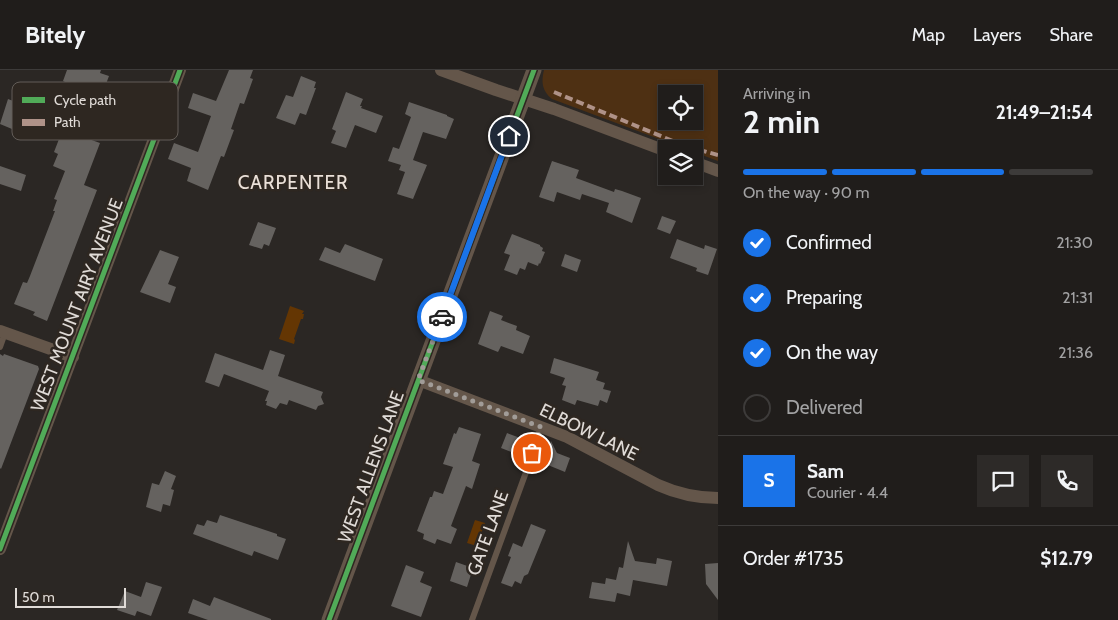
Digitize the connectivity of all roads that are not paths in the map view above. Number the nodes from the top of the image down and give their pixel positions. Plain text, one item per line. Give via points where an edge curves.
1 (180, 70) edge
2 (441, 70) edge
3 (534, 70) edge
4 (176, 82) edge
5 (523, 99) junction
6 (154, 140) edge
7 (658, 149) edge
8 (703, 165) edge
9 (718, 171) edge
10 (3, 332) edge
11 (0, 347) edge
12 (73, 358) junction
13 (418, 380) junction
14 (541, 427) junction
15 (718, 498) edge
16 (0, 549) edge
17 (329, 620) edge
18 (472, 620) edge

1 - 4 street, WEST MOUNT AIRY AVENUE
2 - 5 street
3 - 5 street, WEST ALLENS LANE
5 - 7 street
5 - 13 street, WEST ALLENS LANE
6 - 12 street, WEST MOUNT AIRY AVENUE
8 - 9 street
10 - 11 lane
10 - 12 street
12 - 16 street, WEST MOUNT AIRY AVENUE
13 - 14 street, ELBOW LANE
13 - 17 street, WEST ALLENS LANE
14 - 15 street, ELBOW LANE via 672,491 688,496
14 - 18 lane, GATE LANE

